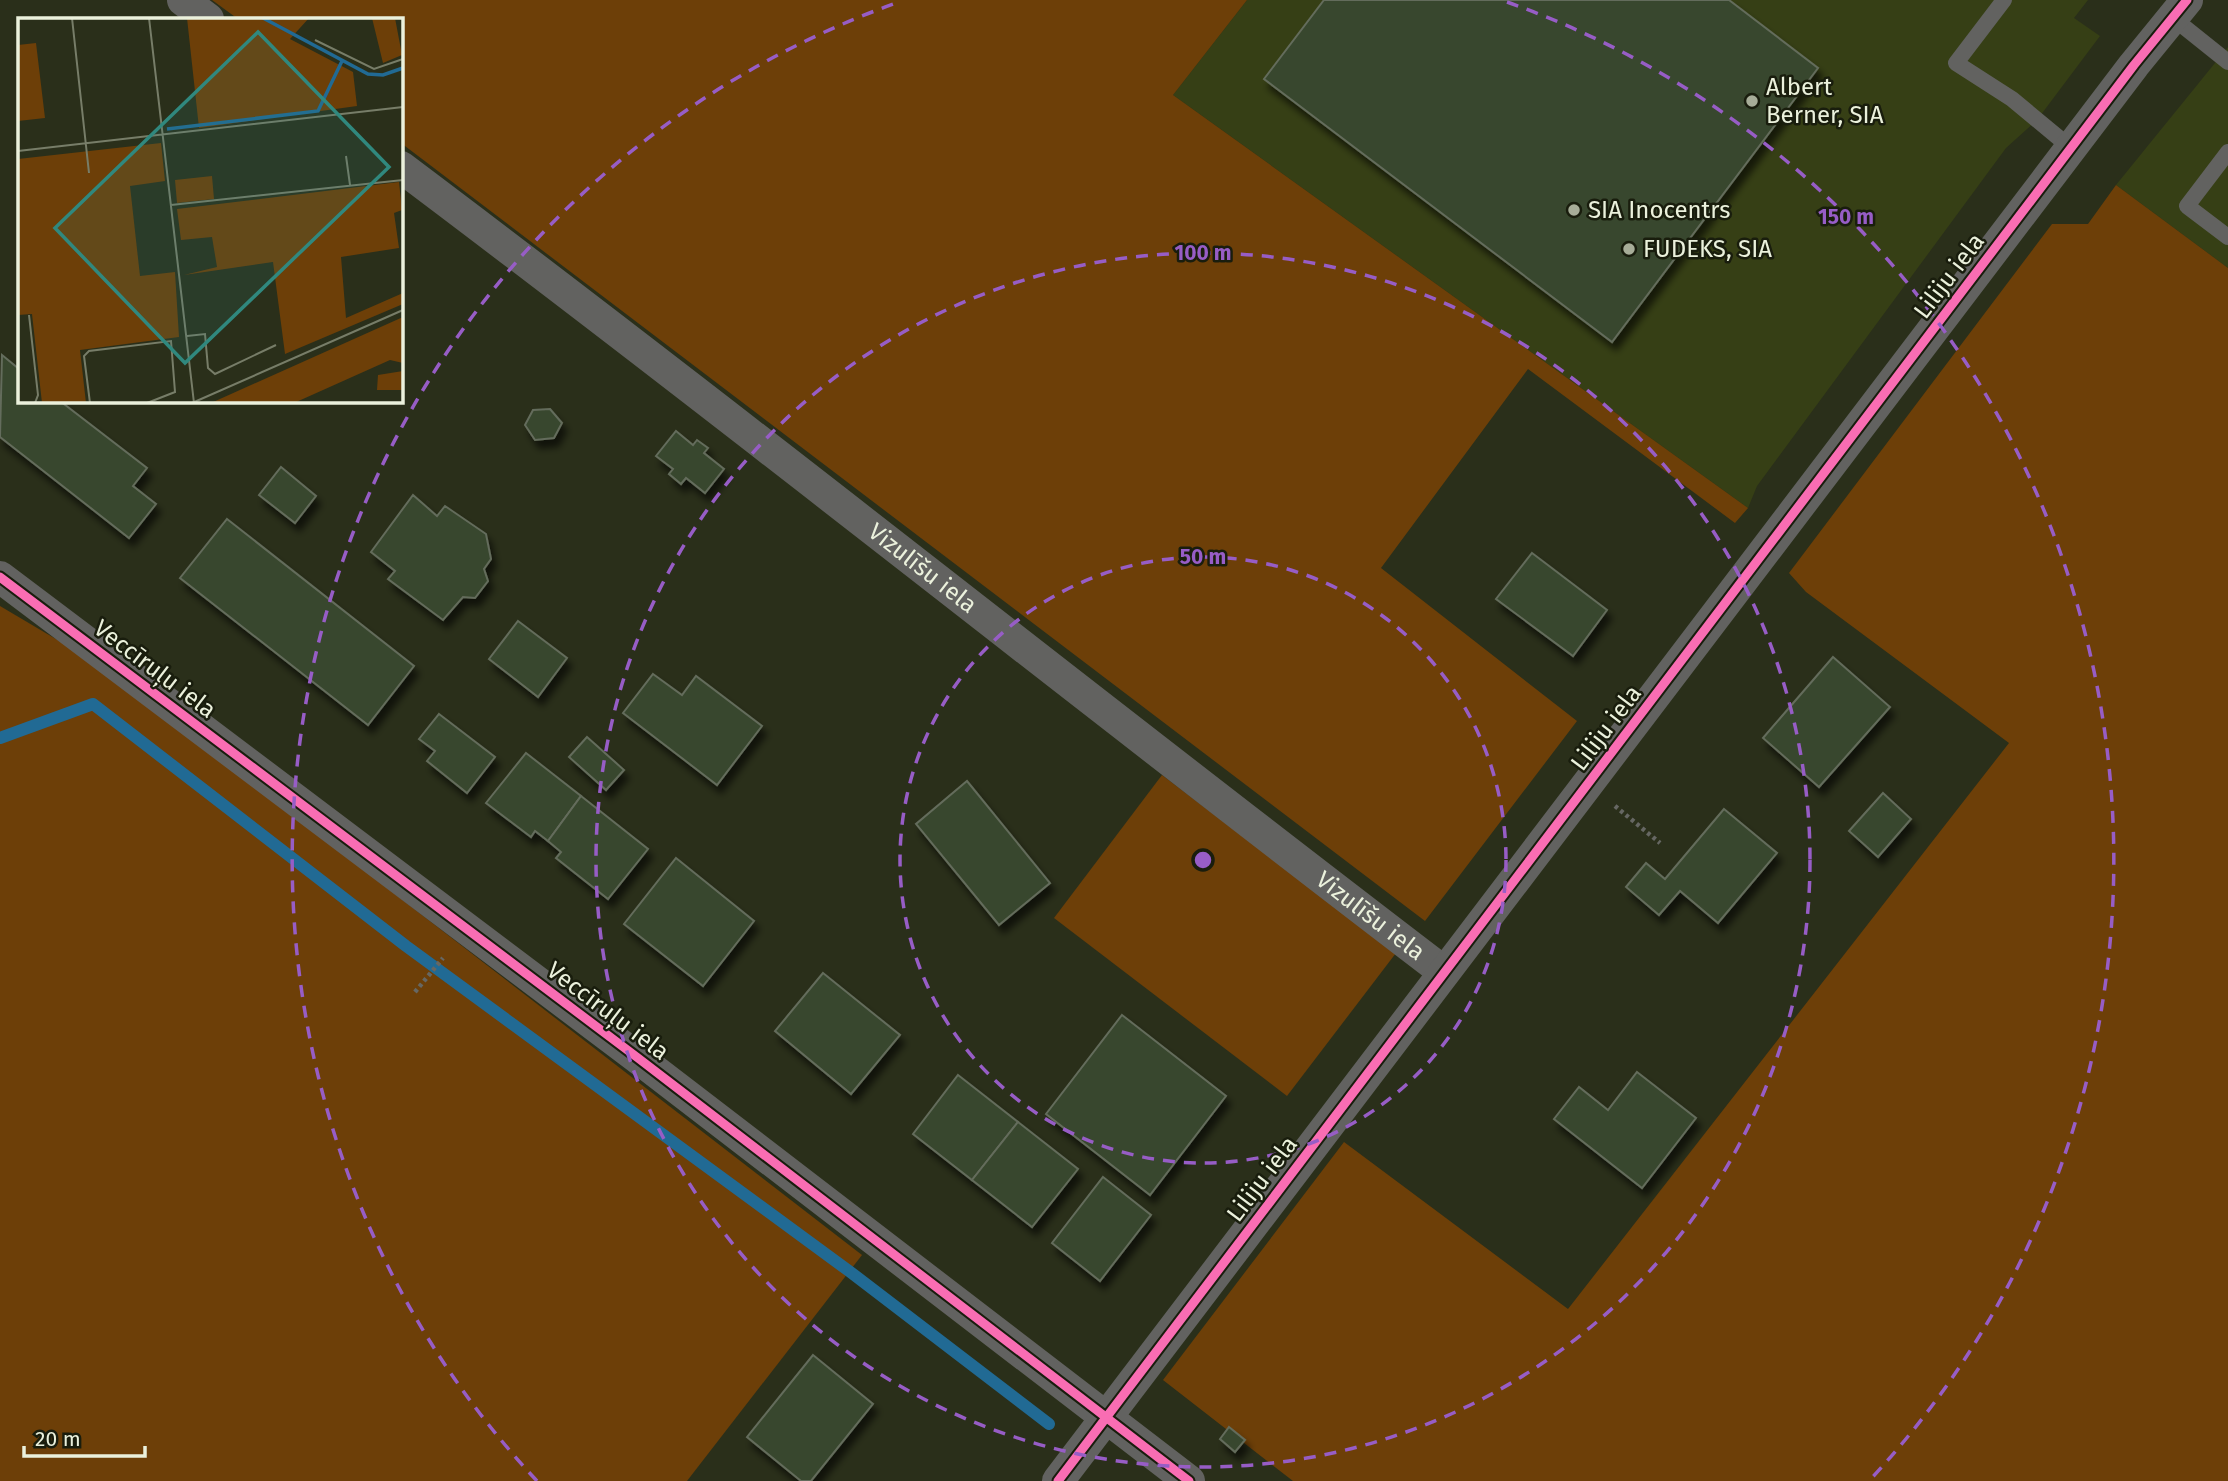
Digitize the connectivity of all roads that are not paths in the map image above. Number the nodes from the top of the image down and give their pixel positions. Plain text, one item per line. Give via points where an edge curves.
1 (183, 0) edge
2 (2004, 0) edge
3 (2180, 9) edge
4 (207, 18) edge
5 (2228, 62) edge
6 (2071, 148) junction
7 (2228, 152) edge
8 (402, 168) edge
9 (2228, 237) edge
10 (0, 577) edge
11 (1444, 972) junction
12 (1106, 1417) junction
13 (1058, 1481) edge
14 (1189, 1481) edge

1 - 4 street
2 - 6 lane via 1956,64 2012,99
3 - 5 lane
3 - 6 street, Liliju iela
6 - 11 street, Liliju iela
7 - 9 lane via 2187,206
8 - 11 street, Vizulīšu iela via 710,401
10 - 12 street, Veccīruļu iela
11 - 12 street, Liliju iela
12 - 13 street, Liliju iela
12 - 14 street, Veccīruļu iela

